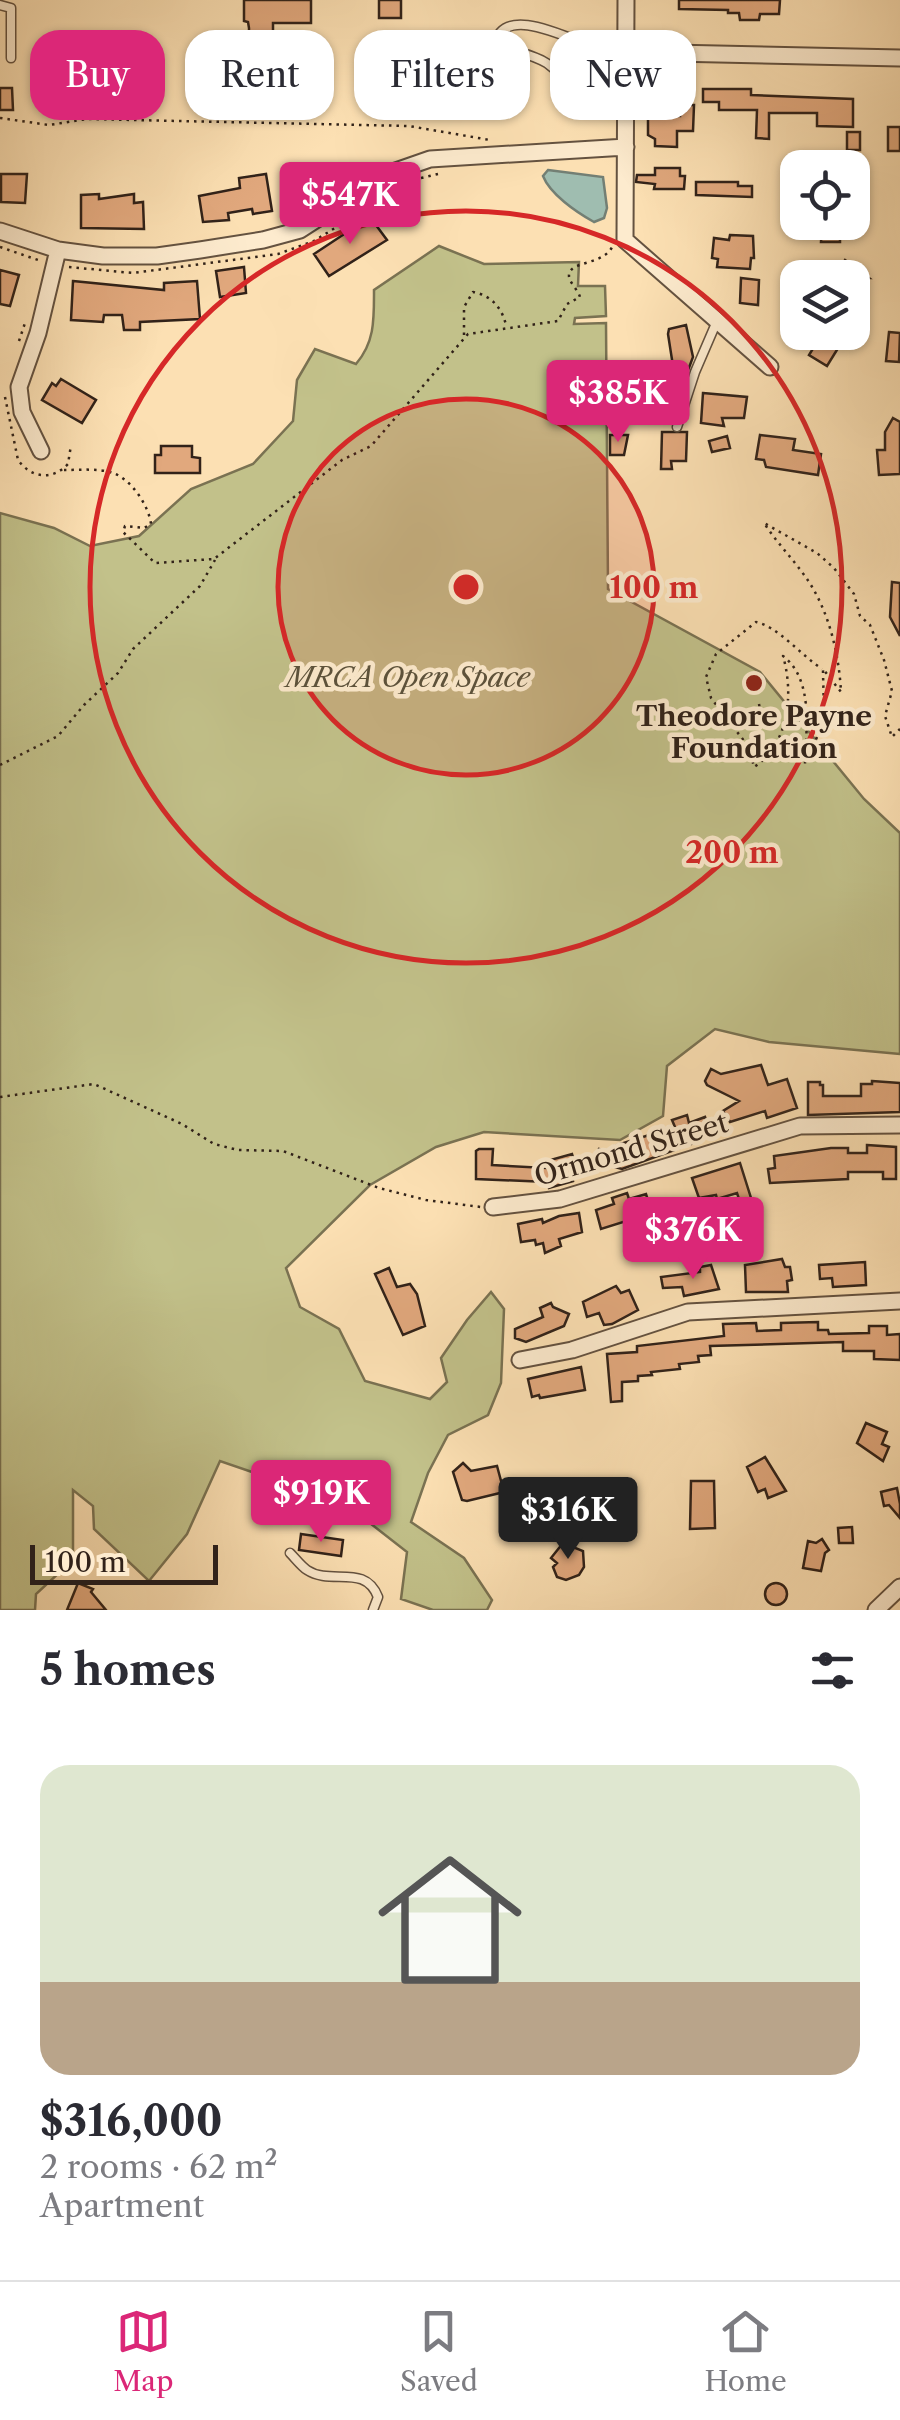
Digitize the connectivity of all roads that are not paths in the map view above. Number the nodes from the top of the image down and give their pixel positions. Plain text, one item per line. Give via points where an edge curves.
1 (626, 0) edge
2 (0, 5) edge
3 (626, 30) edge
4 (599, 48) joint
5 (696, 54) edge
6 (11, 58) dead end
7 (900, 58) edge
8 (626, 120) edge
9 (626, 147) junction
10 (0, 231) edge
11 (58, 250) junction
12 (717, 322) junction
13 (770, 367) dead end
14 (677, 427) dead end
15 (41, 450) dead end
16 (900, 1125) edge
17 (493, 1207) road end
18 (900, 1300) edge
19 (520, 1360) dead end
20 (290, 1552) dead end
21 (900, 1587) edge
22 (373, 1610) edge
23 (876, 1610) edge

1 - 3 street
2 - 6 lane via 11,8
4 - 4 lane via 540,25 510,24 495,42 542,58 570,94 583,100 591,100 596,88
5 - 7 street
8 - 9 street
9 - 11 street via 430,159 387,174 307,228 263,240 157,256
9 - 12 street via 619,237
10 - 11 street
11 - 15 street via 20,387 22,412
12 - 13 street
12 - 14 lane
16 - 17 street, Ormond Street via 800,1126 560,1199
18 - 19 street via 688,1312
20 - 22 lane via 307,1571 367,1581 378,1596
21 - 23 street

